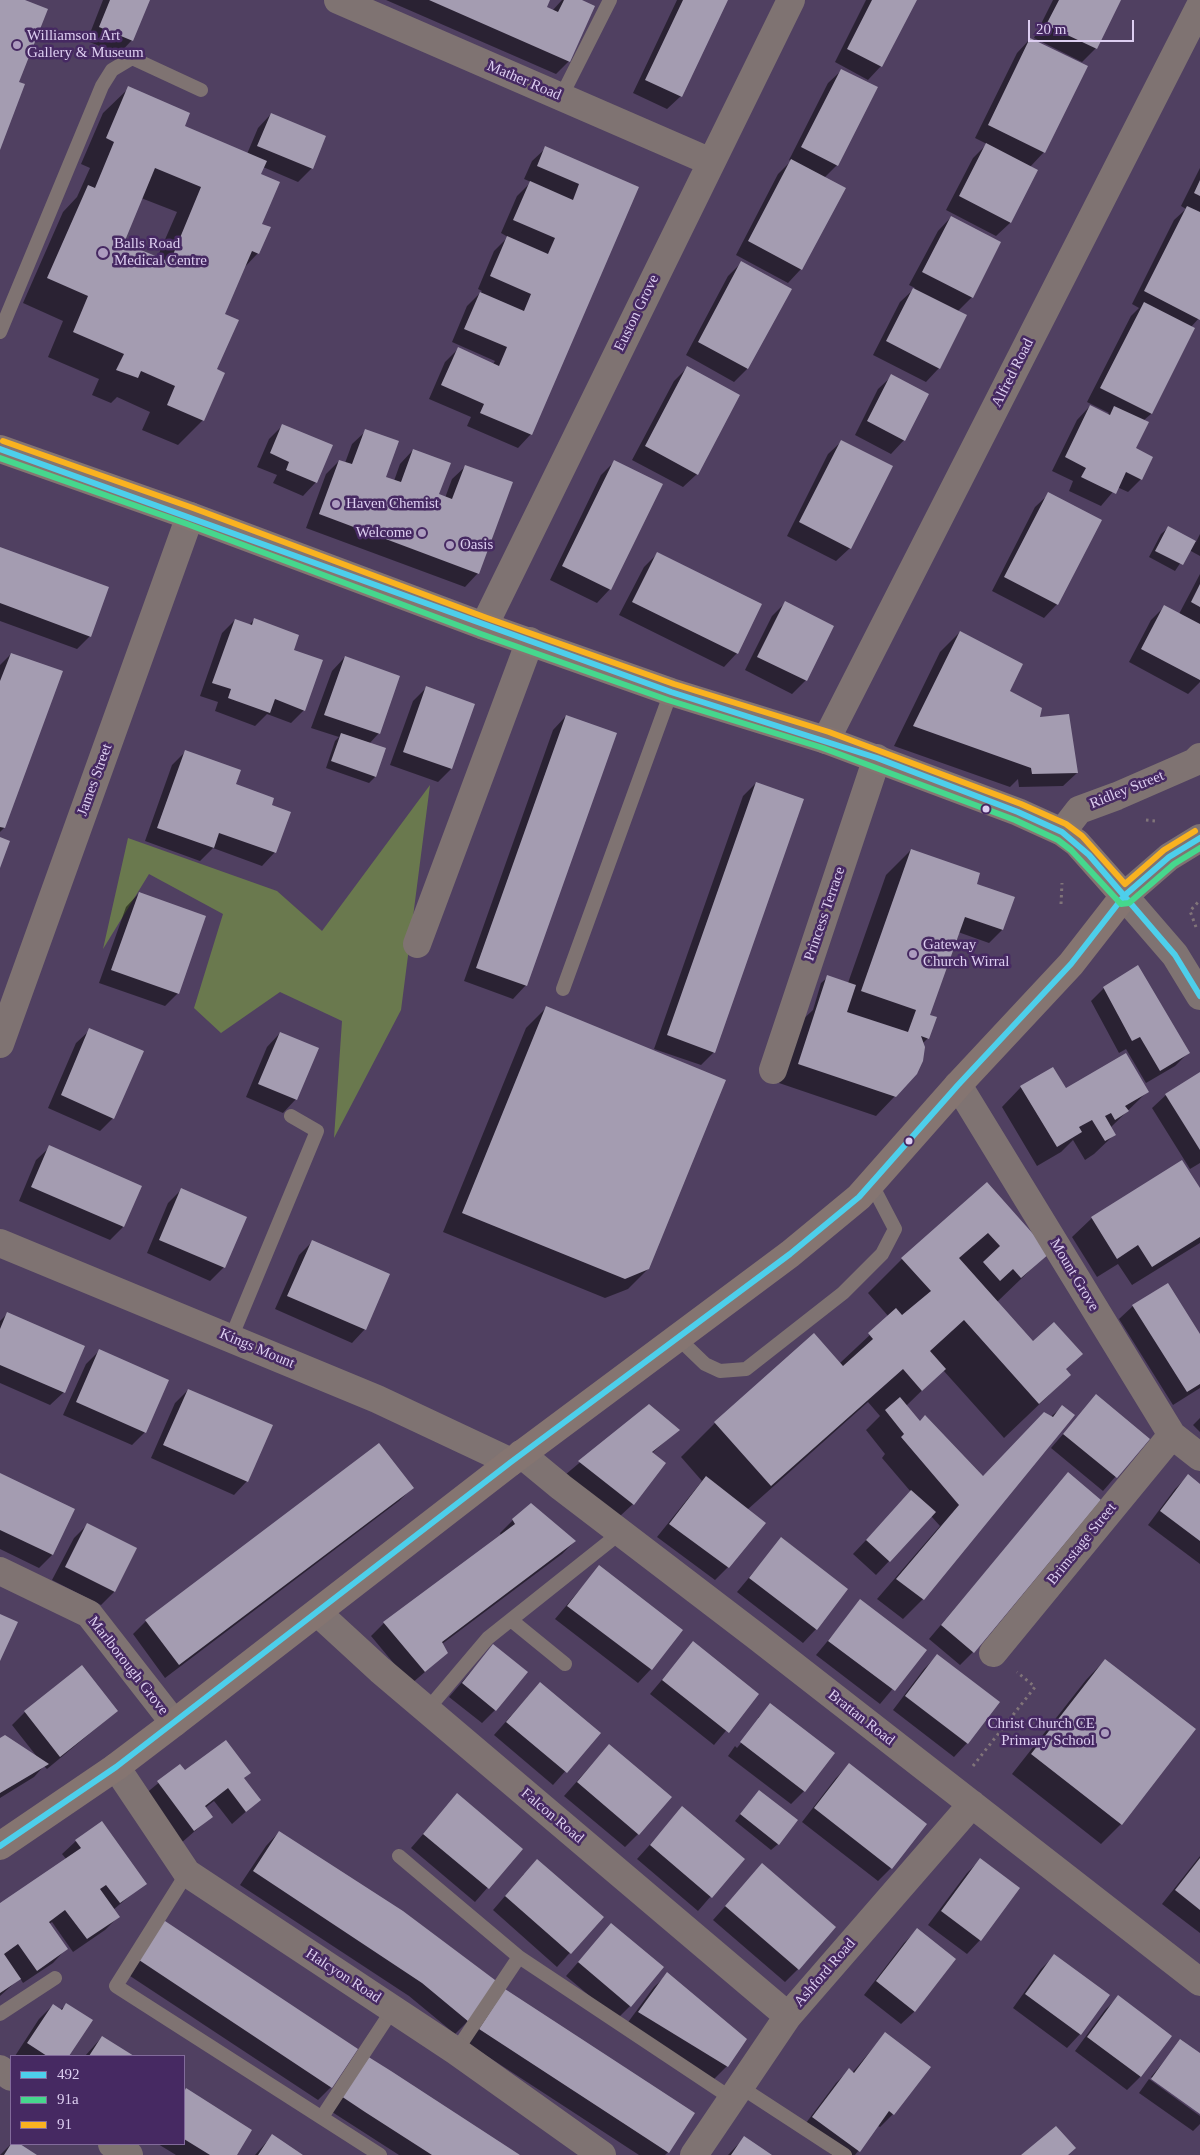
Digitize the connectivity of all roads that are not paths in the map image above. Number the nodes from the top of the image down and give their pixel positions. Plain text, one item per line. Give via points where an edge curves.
1 (338, 0) edge
2 (610, 0) edge
3 (791, 0) edge
4 (1200, 6) edge
5 (201, 90) dead end
6 (562, 97) junction
7 (711, 162) junction
8 (0, 332) edge
9 (0, 449) edge
10 (190, 516) junction
11 (484, 626) junction
12 (530, 641) junction
13 (671, 692) junction
14 (826, 740) junction
15 (1200, 757) edge
16 (877, 758) junction
17 (1062, 832) junction
18 (1200, 838) edge
19 (1124, 896) junction
20 (417, 944) dead end
21 (563, 989) dead end
22 (1200, 996) edge
23 (0, 1044) edge
24 (772, 1070) dead end
25 (958, 1085) junction
26 (291, 1116) dead end
27 (871, 1183) junction
28 (0, 1243) edge
29 (231, 1338) junction
30 (678, 1338) junction
31 (1172, 1435) junction
32 (1200, 1457) edge
33 (516, 1458) junction
34 (620, 1532) junction
35 (0, 1571) edge
36 (318, 1613) junction
37 (511, 1620) junction
38 (993, 1653) road end
39 (565, 1664) dead end
40 (427, 1710) junction
41 (174, 1723) junction
42 (116, 1767) junction
43 (963, 1797) junction
44 (0, 1846) edge
45 (399, 1856) dead end
46 (187, 1873) junction
47 (519, 1957) junction
48 (55, 1978) dead end
49 (1200, 1982) edge
50 (393, 2009) junction
51 (0, 2014) edge
52 (788, 2016) junction
53 (456, 2051) junction
54 (735, 2092) junction
55 (322, 2117) junction
56 (114, 2145) edge
57 (129, 2155) edge
58 (380, 2155) edge
59 (602, 2155) edge
60 (694, 2155) edge
61 (845, 2155) edge

1 - 6 street, Mather Road
2 - 6 lane
3 - 7 street, Euston Grove
4 - 14 street, Alfred Road
5 - 8 lane via 132,58 112,70 102,86
6 - 7 street, Mather Road
7 - 11 street, Euston Grove
9 - 10 street
10 - 11 street
10 - 23 street, James Street
11 - 12 street
12 - 13 street
12 - 20 street
13 - 14 street
13 - 21 lane
14 - 16 street
15 - 17 street, Ridley Street via 1195,762 1080,810
16 - 17 street
16 - 24 street, Princess Terrace
17 - 19 street via 1077,842
18 - 19 street via 1169,857
19 - 22 street via 1175,955
19 - 25 street via 1072,964
25 - 27 street
25 - 31 street, Mount Grove
26 - 29 lane via 317,1131
27 - 30 street via 790,1254
27 - 30 lane via 895,1229 882,1254 843,1294 746,1369 720,1371 705,1364
28 - 29 street, Kings Mount
29 - 33 street, Kings Mount
30 - 33 street
31 - 32 street, Mount Grove
31 - 38 street, Brimstage Street
33 - 34 street, Brattan Road
33 - 36 street
34 - 37 lane
34 - 43 street, Brattan Road
35 - 41 street, Marlborough Grove via 89,1614
36 - 40 street, Falcon Road
36 - 41 street
37 - 39 lane
37 - 40 lane via 488,1638
40 - 52 street, Falcon Road
41 - 42 street
42 - 44 street
42 - 46 street, Halcyon Road
43 - 49 street, Brattan Road
43 - 52 street, Ashford Road
45 - 47 lane
46 - 50 street, Halcyon Road
46 - 55 lane via 116,1986
47 - 53 lane
47 - 54 lane
48 - 51 lane
50 - 53 street, Halcyon Road
50 - 55 lane
52 - 54 street, Ashford Road
53 - 59 street, Halcyon Road
54 - 60 street, Ashford Road
54 - 61 lane
55 - 58 lane
56 - 57 street

